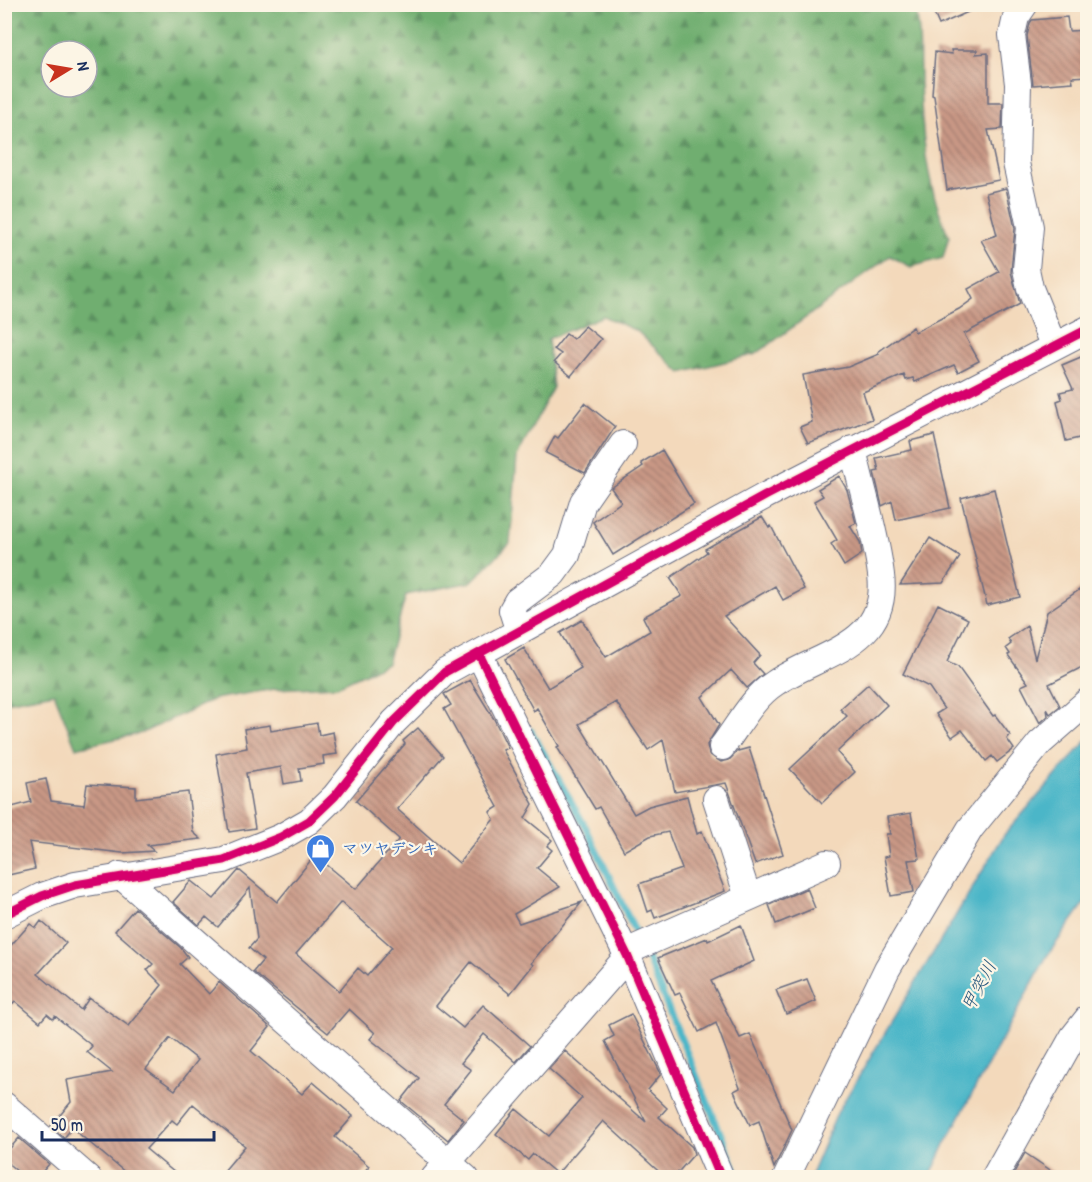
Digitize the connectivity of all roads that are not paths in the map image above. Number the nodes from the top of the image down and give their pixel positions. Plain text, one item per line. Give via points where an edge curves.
1 (1025, 4) edge
2 (1088, 329) edge
3 (1053, 345) junction
4 (623, 444) dead end
5 (853, 449) junction
6 (519, 632) junction
7 (479, 654) junction
8 (1088, 701) edge
9 (722, 747) dead end
10 (716, 800) dead end
11 (827, 863) dead end
12 (120, 876) junction
13 (748, 897) junction
14 (4, 915) edge
15 (638, 948) junction
16 (1083, 1036) edge
17 (4, 1106) edge
18 (449, 1172) edge
19 (88, 1178) edge
20 (721, 1178) edge
21 (786, 1178) edge
22 (994, 1178) edge

1 - 3 street via 1016,17 1012,35 1018,84 1016,164 1030,228 1026,269
2 - 3 street
3 - 5 street
4 - 6 street via 583,502 567,555 553,574 517,601 512,610
5 - 6 street
5 - 9 street via 881,576 878,607 871,625 859,639 774,683
6 - 7 street
7 - 12 street via 445,672 413,701 335,796 309,821 262,846 224,860
7 - 15 street
8 - 21 street via 1040,743 970,829 887,969
10 - 13 street
11 - 13 street
12 - 14 street via 64,889
12 - 18 street
13 - 15 street
15 - 18 street
15 - 20 street
16 - 22 street
17 - 19 street

